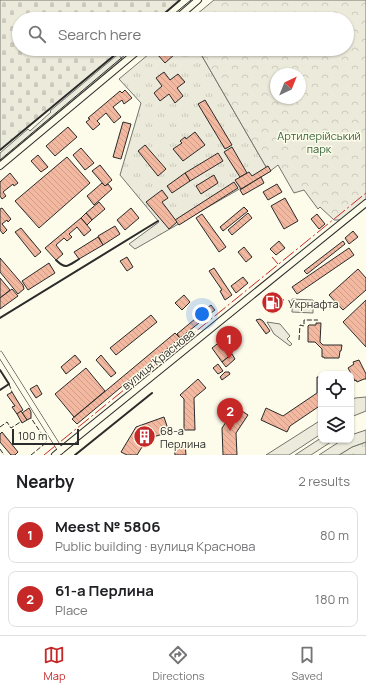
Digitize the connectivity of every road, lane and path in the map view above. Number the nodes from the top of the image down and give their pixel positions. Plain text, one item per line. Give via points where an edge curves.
1 (198, 0) edge
2 (184, 12) edge
3 (132, 56) edge
4 (0, 166) edge
5 (366, 203) edge
6 (0, 354) edge
7 (58, 453) edge

1 - 2 main road
3 - 4 main road
5 - 7 main road, вулиця Краснова
6 - 7 street

